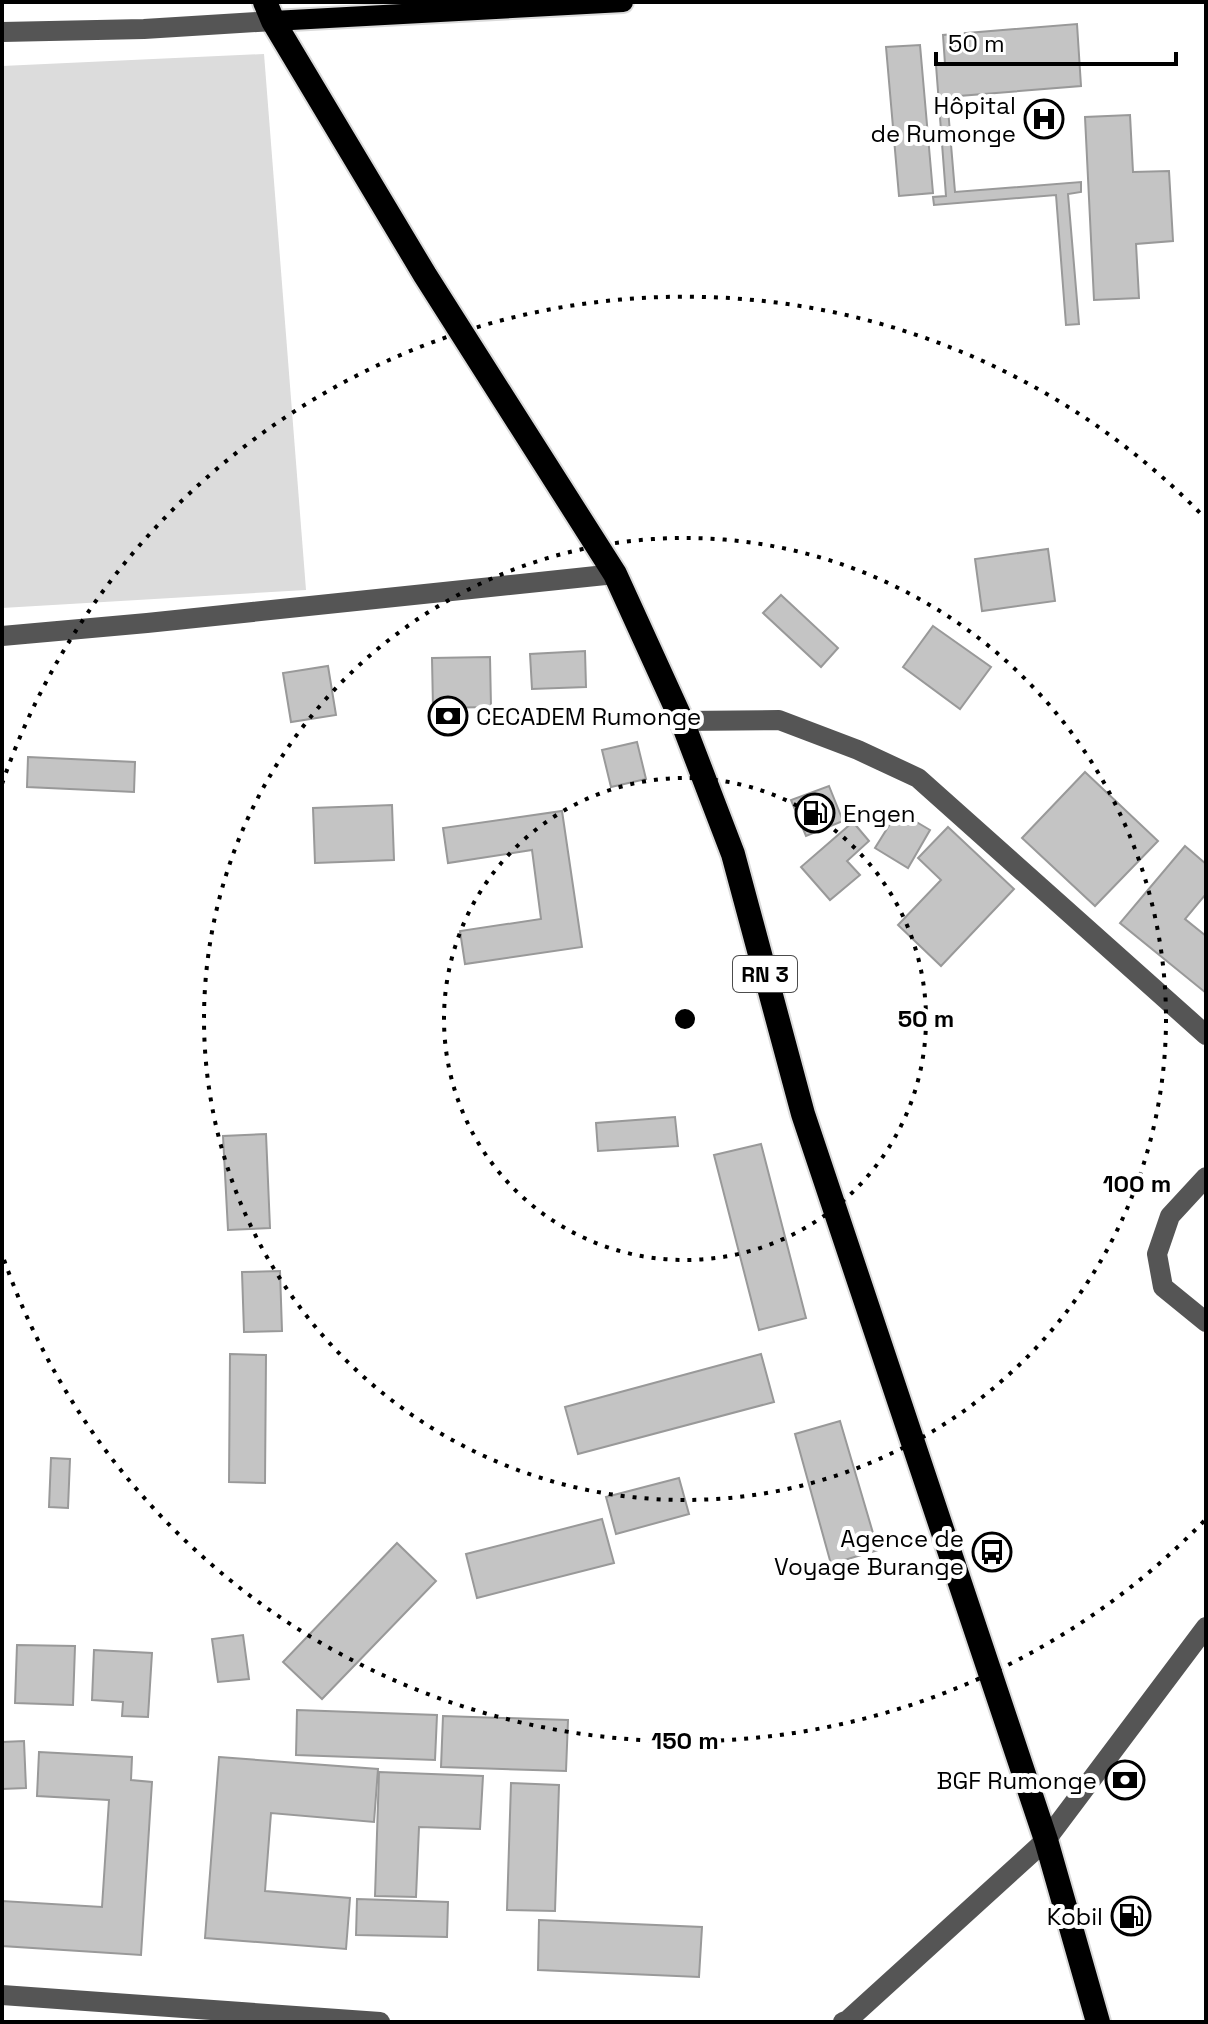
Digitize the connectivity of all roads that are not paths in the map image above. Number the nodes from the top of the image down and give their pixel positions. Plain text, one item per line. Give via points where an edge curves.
1 (623, 2) edge
2 (269, 12) edge
3 (2, 32) edge
4 (615, 574) junction
5 (2, 636) edge
6 (682, 721) junction
7 (1206, 1035) edge
8 (1206, 1177) edge
9 (1206, 1322) edge
10 (1206, 1627) edge
11 (1046, 1840) junction
12 (2, 1995) edge
13 (380, 2022) edge
14 (843, 2022) edge
15 (1098, 2022) edge

1 - 2 main road
2 - 3 street via 144,29
2 - 4 highway, RN 3 via 425,275
4 - 5 street
4 - 6 highway, RN 3
6 - 7 street via 779,720 918,778
6 - 11 highway, RN 3 via 733,854 803,1114
8 - 9 street via 1170,1216 1157,1254 1163,1287
10 - 11 street
11 - 14 street
11 - 15 highway, RN 3
12 - 13 street

